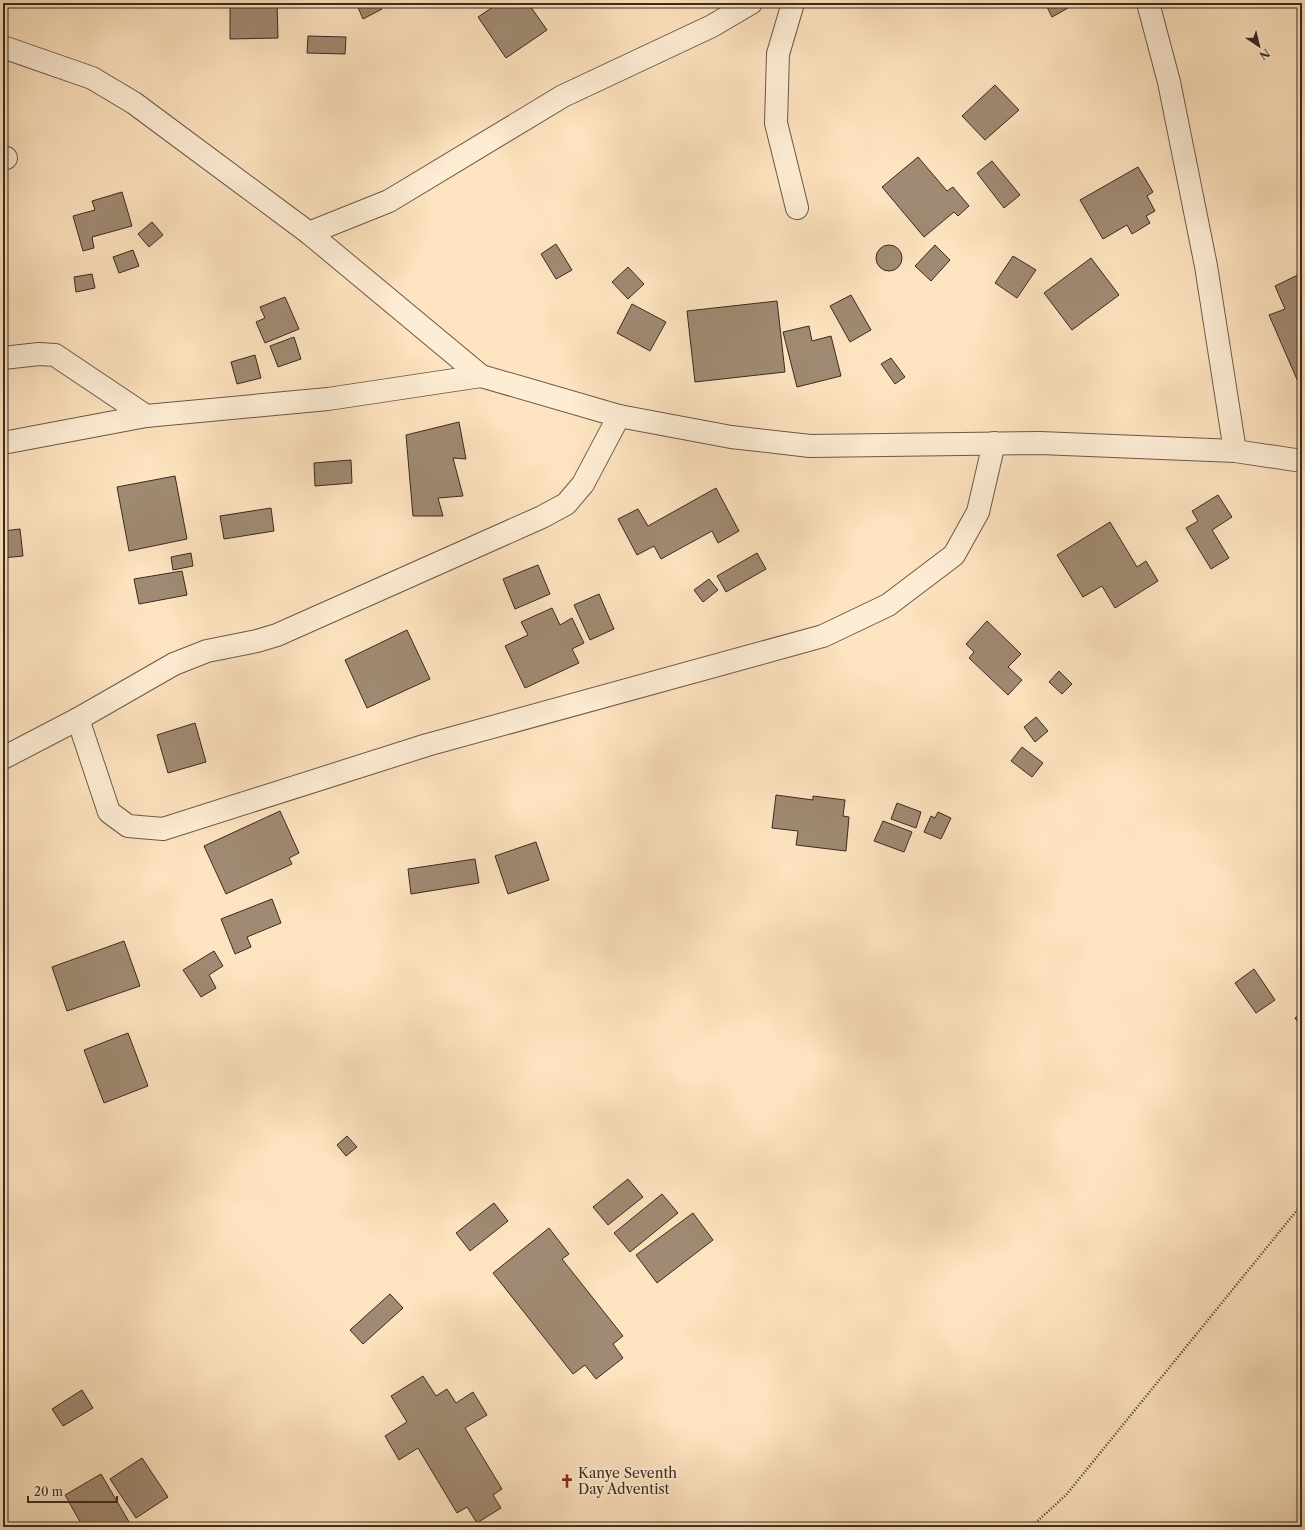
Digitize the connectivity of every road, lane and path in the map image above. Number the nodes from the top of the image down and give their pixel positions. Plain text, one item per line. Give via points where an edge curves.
1 (751, 3) edge
2 (793, 3) edge
3 (1148, 3) edge
4 (3, 47) edge
5 (797, 208) dead end
6 (309, 233) junction
7 (3, 358) edge
8 (481, 376) junction
9 (146, 416) junction
10 (619, 416) junction
11 (3, 443) edge
12 (994, 444) junction
13 (1236, 451) junction
14 (1302, 461) edge
15 (78, 719) junction
16 (3, 758) edge
17 (1302, 1204) edge
18 (1031, 1527) edge

1 - 6 street via 712,26 562,96 389,201
2 - 5 street via 778,54 776,123
3 - 13 street via 1169,82 1206,266
4 - 6 street via 92,78 134,103
6 - 8 street
7 - 9 street via 55,355
8 - 9 street via 328,399
8 - 10 street
9 - 11 street
10 - 12 street via 731,437 810,446
10 - 15 street via 583,484 566,504 277,635 207,651 174,664
12 - 13 street via 1040,443
12 - 15 street via 978,512 954,555 888,605 823,636 427,746 163,829 128,826 109,812
13 - 14 street
15 - 16 street
17 - 18 path via 1066,1495

